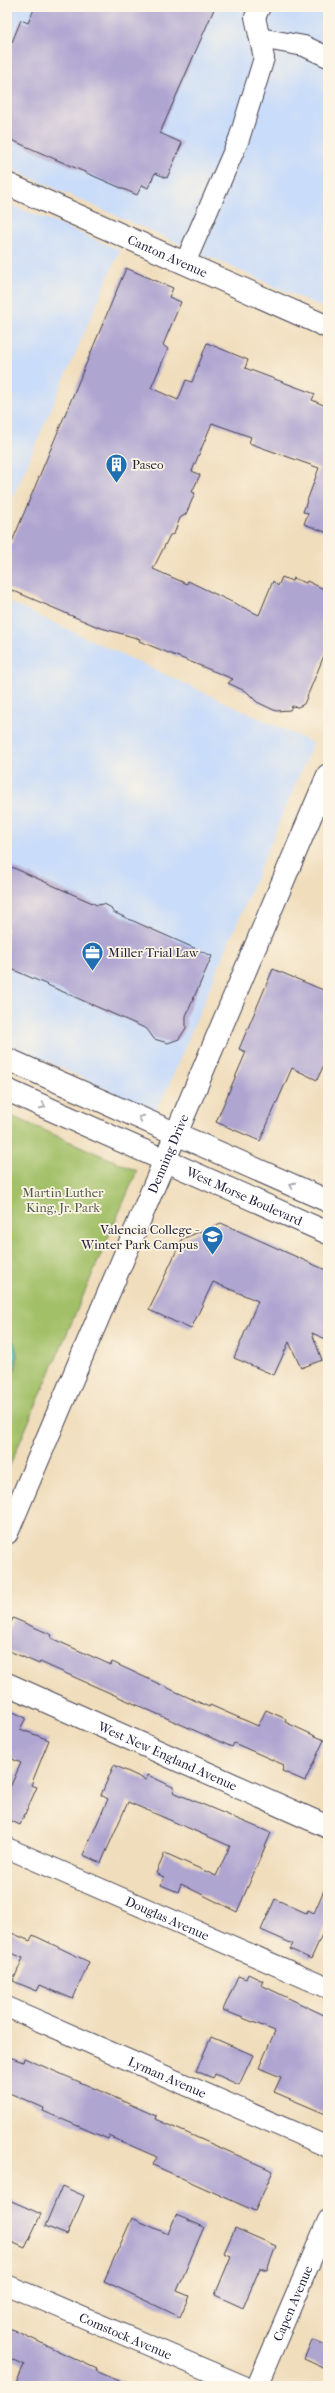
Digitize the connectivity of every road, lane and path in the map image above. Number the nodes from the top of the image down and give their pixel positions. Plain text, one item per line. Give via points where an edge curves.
1 (260, 7) edge
2 (260, 38) junction
3 (328, 58) edge
4 (7, 184) edge
5 (185, 263) junction
6 (328, 327) edge
7 (328, 775) edge
8 (7, 1059) edge
9 (7, 1090) edge
10 (177, 1134) junction
11 (165, 1160) junction
12 (328, 1201) edge
13 (328, 1233) edge
14 (7, 1533) edge
15 (7, 1684) edge
16 (328, 1827) edge
17 (7, 1848) edge
18 (328, 1988) edge
19 (7, 2007) edge
20 (328, 2147) edge
21 (328, 2220) edge
22 (7, 2285) edge
23 (244, 2386) edge
24 (257, 2386) edge

1 - 2 street via 255,17
2 - 3 street via 304,46
2 - 5 street via 264,58 241,134
4 - 5 street, Canton Avenue
5 - 6 street, Canton Avenue
7 - 10 street, Denning Drive
10 -> 8 street
9 -> 11 street, West Morse Boulevard
10 - 11 street, Denning Drive
12 -> 10 street
11 - 13 street, West Morse Boulevard
11 - 14 street, Denning Drive
15 - 16 street, West New England Avenue
17 - 18 street, Douglas Avenue
19 - 20 street, Lyman Avenue
21 - 24 street, Capen Avenue
22 - 23 street, Comstock Avenue

